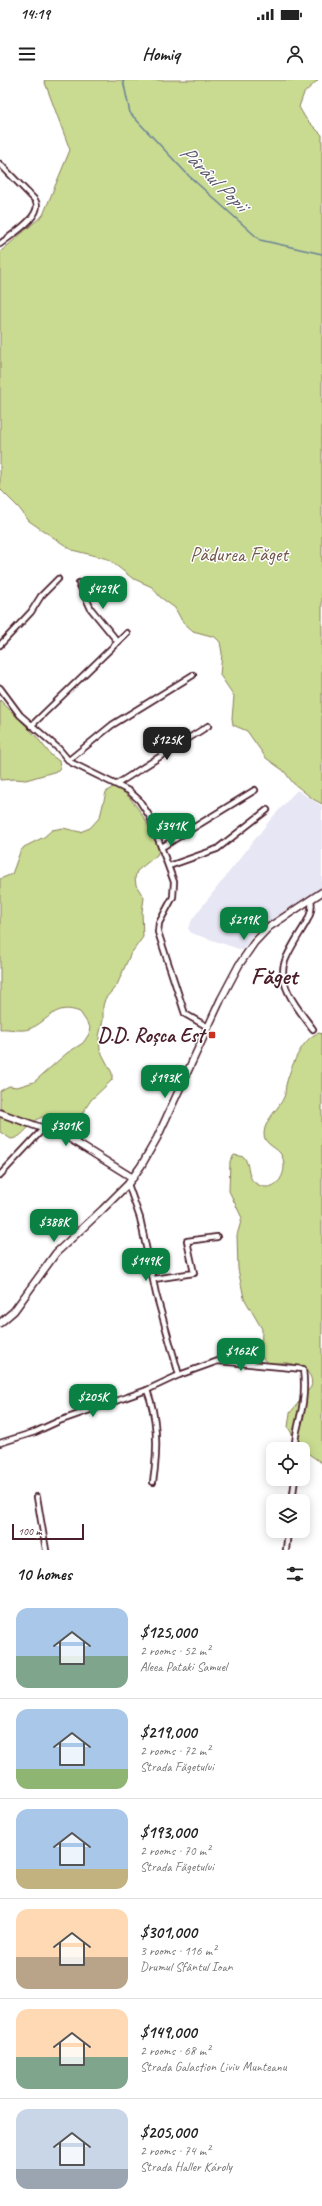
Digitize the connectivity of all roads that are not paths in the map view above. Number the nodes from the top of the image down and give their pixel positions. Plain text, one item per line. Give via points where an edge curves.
1 (0, 164) edge
2 (0, 244) edge
3 (58, 579) dead end
4 (79, 583) dead end
5 (127, 633) dead end
6 (118, 642) junction
7 (0, 645) edge
8 (193, 675) dead end
9 (0, 688) edge
10 (31, 726) junction
11 (208, 726) dead end
12 (69, 760) junction
13 (117, 784) junction
14 (255, 790) dead end
15 (267, 810) dead end
16 (162, 847) junction
17 (169, 866) junction
18 (322, 892) edge
19 (311, 900) junction
20 (208, 1027) junction
21 (313, 1029) dead end
22 (0, 1113) edge
23 (44, 1128) junction
24 (0, 1175) edge
25 (132, 1178) junction
26 (128, 1184) junction
27 (217, 1237) dead end
28 (154, 1279) junction
29 (0, 1323) edge
30 (179, 1375) junction
31 (147, 1390) junction
32 (294, 1442) edge
33 (0, 1443) edge
34 (153, 1482) dead end
35 (37, 1497) dead end
36 (287, 1538) edge
37 (46, 1550) edge
38 (286, 1550) edge

1 - 2 street via 38,206 32,218
3 - 7 street via 41,596 32,612
4 - 6 street via 91,609
5 - 6 street
6 - 10 street
8 - 12 street via 112,725
9 - 10 street
10 - 12 street
11 - 13 street
12 - 13 street
13 - 16 street via 139,800 150,817
14 - 16 street
15 - 17 street via 217,849
16 - 17 street
17 - 20 street via 174,882 173,897 159,923 158,932 185,1014
18 - 19 main road
19 - 20 main road via 269,927 254,942 239,965
19 - 21 street via 309,918 288,954 284,979 294,1004
20 - 25 main road via 157,1138
22 - 23 main road
23 - 24 street
23 - 25 main road via 75,1142
25 - 26 main road
26 - 28 street via 140,1218
26 - 29 main road via 56,1253 14,1311
27 - 28 street via 187,1241 194,1273
28 - 30 street
30 - 31 street
30 - 32 street via 218,1362 303,1369 305,1384
31 - 33 street
31 - 34 street via 154,1409 156,1447
35 - 37 street
36 - 38 street

